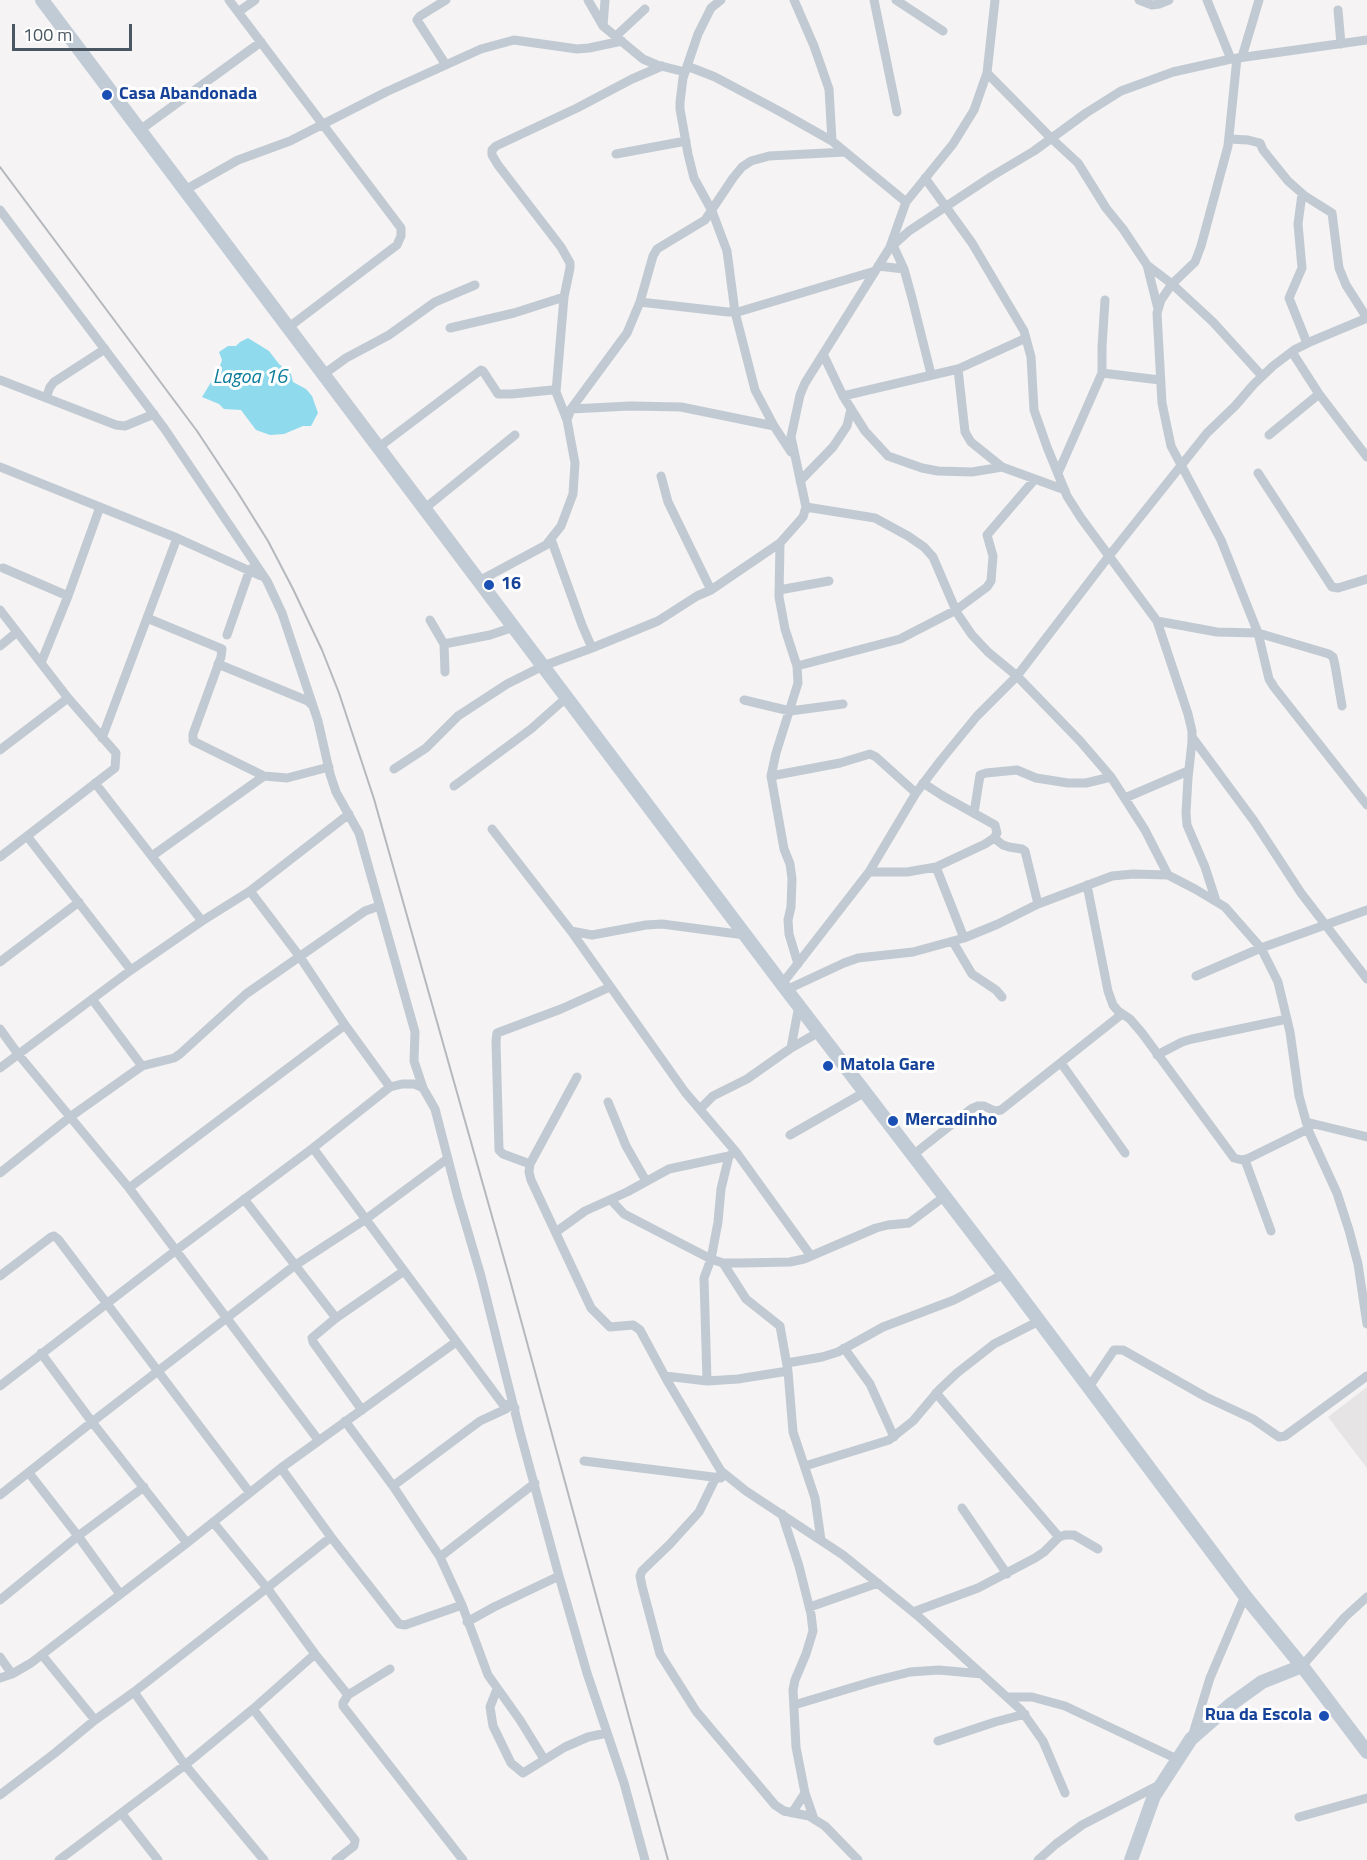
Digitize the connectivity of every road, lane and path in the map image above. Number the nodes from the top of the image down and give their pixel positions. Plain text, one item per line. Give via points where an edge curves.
1 (42, 0) edge
2 (229, 0) edge
3 (255, 0) edge
4 (446, 0) edge
5 (588, 0) edge
6 (605, 0) edge
7 (721, 0) edge
8 (794, 0) edge
9 (874, 0) edge
10 (896, 0) edge
11 (995, 0) edge
12 (1139, 0) edge
13 (1169, 0) edge
14 (1207, 0) edge
15 (1259, 0) edge
16 (433, 3) edge
17 (645, 9) dead end
18 (1338, 10) dead end
19 (238, 12) junction
20 (603, 26) junction
21 (943, 31) dead end
22 (619, 38) junction
23 (1367, 40) edge
24 (261, 42) junction
25 (1341, 44) junction
26 (1237, 58) junction
27 (446, 64) junction
28 (662, 66) junction
29 (686, 69) junction
30 (987, 72) junction
31 (897, 112) dead end
32 (323, 124) junction
33 (140, 130) junction
34 (1051, 138) junction
35 (1229, 139) junction
36 (686, 141) junction
37 (832, 141) junction
38 (845, 152) junction
39 (616, 154) dead end
40 (926, 178) junction
41 (185, 190) junction
42 (1302, 194) junction
43 (906, 202) junction
44 (944, 207) junction
45 (0, 210) edge
46 (712, 211) junction
47 (891, 247) junction
48 (1147, 265) junction
49 (876, 268) junction
50 (904, 269) junction
51 (1172, 284) junction
52 (475, 285) dead end
53 (564, 297) junction
54 (1105, 300) dead end
55 (640, 302) junction
56 (1158, 309) junction
57 (735, 312) junction
58 (289, 327) junction
59 (450, 328) dead end
60 (1026, 338) junction
61 (1307, 343) junction
62 (105, 349) junction
63 (1292, 352) junction
64 (823, 354) junction
65 (958, 369) junction
66 (1102, 373) junction
67 (324, 374) junction
68 (932, 374) junction
69 (1262, 376) junction
70 (0, 380) edge
71 (1160, 380) junction
72 (556, 392) junction
73 (1319, 394) junction
74 (843, 396) junction
75 (46, 398) junction
76 (571, 409) junction
77 (851, 409) junction
78 (154, 414) junction
79 (567, 420) junction
80 (774, 426) junction
81 (516, 435) dead end
82 (1269, 435) dead end
83 (379, 447) junction
84 (1367, 457) edge
85 (794, 458) junction
86 (1181, 465) junction
87 (0, 467) edge
88 (1002, 468) junction
89 (1258, 472) dead end
90 (1058, 473) junction
91 (661, 476) dead end
92 (1035, 478) junction
93 (800, 481) junction
94 (1065, 490) junction
95 (100, 507) junction
96 (806, 507) junction
97 (424, 509) junction
98 (177, 538) junction
99 (551, 539) junction
100 (780, 543) junction
101 (1109, 556) junction
102 (3, 568) dead end
103 (250, 569) junction
104 (263, 577) junction
105 (1367, 579) edge
106 (479, 581) junction
107 (829, 581) dead end
108 (711, 590) junction
109 (778, 590) junction
110 (68, 596) junction
111 (0, 610) edge
112 (956, 610) junction
113 (147, 618) junction
114 (430, 620) dead end
115 (1157, 621) junction
116 (514, 627) junction
117 (17, 632) junction
118 (1258, 633) junction
119 (227, 636) dead end
120 (444, 644) junction
121 (0, 645) edge
122 (592, 648) junction
123 (41, 663) junction
124 (218, 664) junction
125 (543, 666) junction
126 (797, 666) junction
127 (445, 672) dead end
128 (1017, 676) junction
129 (68, 698) junction
130 (566, 698) junction
131 (744, 700) dead end
132 (843, 704) dead end
133 (313, 706) junction
134 (1342, 706) dead end
135 (790, 711) junction
136 (1192, 737) junction
137 (102, 738) junction
138 (0, 750) edge
139 (329, 767) junction
140 (394, 769) dead end
141 (1188, 771) junction
142 (264, 776) junction
143 (771, 776) junction
144 (1111, 777) junction
145 (95, 783) junction
146 (923, 783) junction
147 (454, 786) dead end
148 (916, 793) junction
149 (1125, 798) junction
150 (1367, 805) edge
151 (975, 813) junction
152 (349, 814) junction
153 (492, 829) dead end
154 (27, 836) junction
155 (994, 838) junction
156 (152, 856) junction
157 (0, 857) edge
158 (936, 867) junction
159 (869, 872) junction
160 (1168, 875) junction
161 (1087, 885) junction
162 (250, 891) junction
163 (1216, 901) junction
164 (79, 902) junction
165 (1038, 904) junction
166 (380, 906) junction
167 (1367, 910) edge
168 (202, 921) junction
169 (1327, 926) junction
170 (572, 931) junction
171 (745, 935) junction
172 (964, 938) junction
173 (952, 942) junction
174 (1261, 948) junction
175 (300, 957) junction
176 (0, 962) edge
177 (798, 964) junction
178 (131, 970) junction
179 (1196, 976) dead end
180 (1367, 979) edge
181 (610, 987) junction
182 (784, 987) junction
183 (1002, 997) dead end
184 (92, 999) junction
185 (799, 1005) junction
186 (1122, 1014) junction
187 (1287, 1019) junction
188 (345, 1025) junction
189 (0, 1029) edge
190 (819, 1032) junction
191 (791, 1048) junction
192 (18, 1054) junction
193 (1157, 1055) junction
194 (1061, 1063) junction
195 (142, 1066) junction
196 (0, 1068) edge
197 (577, 1077) dead end
198 (390, 1087) junction
199 (423, 1088) junction
200 (865, 1092) junction
201 (608, 1102) dead end
202 (700, 1109) junction
203 (70, 1117) junction
204 (1307, 1126) junction
205 (790, 1135) dead end
206 (1367, 1137) edge
207 (313, 1148) junction
208 (1125, 1153) dead end
209 (732, 1154) junction
210 (913, 1155) junction
211 (447, 1159) junction
212 (1245, 1160) junction
213 (530, 1164) junction
214 (0, 1173) edge
215 (646, 1180) junction
216 (129, 1188) junction
217 (945, 1196) junction
218 (244, 1199) junction
219 (611, 1200) junction
220 (366, 1219) junction
221 (1271, 1230) dead end
222 (556, 1232) junction
223 (175, 1251) junction
224 (811, 1256) junction
225 (711, 1259) junction
226 (723, 1263) junction
227 (294, 1266) junction
228 (404, 1271) junction
229 (1004, 1274) junction
230 (0, 1276) edge
231 (107, 1304) junction
232 (336, 1318) junction
233 (226, 1319) junction
234 (1039, 1321) junction
235 (1367, 1321) edge
236 (456, 1342) junction
237 (844, 1348) junction
238 (42, 1353) junction
239 (788, 1367) junction
240 (159, 1372) junction
241 (665, 1376) junction
242 (1367, 1376) edge
243 (707, 1381) junction
244 (0, 1386) edge
245 (1089, 1387) junction
246 (936, 1394) junction
247 (508, 1407) junction
248 (362, 1410) junction
249 (345, 1421) junction
250 (92, 1422) junction
251 (894, 1437) junction
252 (320, 1441) junction
253 (584, 1461) dead end
254 (805, 1466) junction
255 (281, 1468) junction
256 (29, 1473) junction
257 (716, 1477) junction
258 (730, 1479) junction
259 (534, 1483) junction
260 (393, 1485) junction
261 (144, 1486) junction
262 (250, 1493) junction
263 (0, 1495) edge
264 (962, 1508) dead end
265 (782, 1515) junction
266 (213, 1522) junction
267 (78, 1536) junction
268 (331, 1537) junction
269 (1059, 1537) junction
270 (821, 1540) junction
271 (187, 1543) junction
272 (1098, 1549) dead end
273 (440, 1557) junction
274 (1007, 1574) junction
275 (559, 1576) junction
276 (878, 1583) junction
277 (267, 1588) junction
278 (120, 1594) junction
279 (1245, 1596) junction
280 (1367, 1597) edge
281 (0, 1600) edge
282 (462, 1605) junction
283 (810, 1607) junction
284 (913, 1612) junction
285 (467, 1622) junction
286 (315, 1654) junction
287 (42, 1655) junction
288 (0, 1657) edge
289 (1302, 1666) junction
290 (390, 1669) dead end
291 (12, 1674) junction
292 (982, 1674) junction
293 (0, 1678) edge
294 (497, 1689) junction
295 (134, 1692) junction
296 (348, 1695) junction
297 (1008, 1697) junction
298 (794, 1705) junction
299 (253, 1709) junction
300 (1025, 1714) junction
301 (95, 1720) junction
302 (608, 1733) junction
303 (1191, 1739) junction
304 (938, 1741) dead end
305 (1367, 1752) edge
306 (544, 1759) junction
307 (1177, 1760) junction
308 (185, 1765) junction
309 (1161, 1784) junction
310 (805, 1793) junction
311 (1065, 1793) dead end
312 (0, 1795) edge
313 (1367, 1798) edge
314 (792, 1813) junction
315 (122, 1814) junction
316 (1299, 1816) dead end
317 (814, 1819) junction
318 (1134, 1859) edge
319 (59, 1860) edge
320 (158, 1860) edge
321 (264, 1860) edge
322 (336, 1860) edge
323 (463, 1860) edge
324 (645, 1860) edge
325 (858, 1860) edge
326 (1038, 1860) edge

1 - 33 street
2 - 19 street
3 - 19 street
4 - 16 street
5 - 20 street
6 - 20 street
7 - 29 street via 703,22
8 - 37 street via 829,89
9 - 31 street
10 - 21 street
11 - 30 street
12 - 13 street via 1152,5
14 - 26 street
15 - 26 street
16 - 27 street via 417,20
17 - 22 street
18 - 25 street
19 - 24 street
20 - 22 street
22 - 27 street via 589,48 514,40
22 - 28 street via 644,59
23 - 25 street
24 - 32 street
24 - 33 street
25 - 26 street
26 - 34 street via 1173,72 1121,92
26 - 35 street
27 - 32 street
28 - 29 street
28 - 53 street via 492,150 498,165 568,259
29 - 36 street via 680,102
29 - 37 street via 715,77
30 - 34 street
30 - 40 street via 966,125
32 - 41 street via 238,160
32 - 58 street via 401,228 401,236 397,245
33 - 41 street
34 - 44 street
34 - 48 street via 1078,163
35 - 42 street via 1260,143
35 - 51 street via 1195,261
36 - 39 street
36 - 46 street via 694,178
37 - 38 street
38 - 43 street
38 - 46 street via 769,156 751,161 733,178
40 - 43 street
40 - 44 street
41 - 58 street
42 - 61 street via 1298,224 1302,268 1288,298
42 - 61 street via 1332,213 1339,268 1367,318
43 - 47 street
44 - 47 street
44 - 60 street via 978,253
45 - 62 street
46 - 55 street via 698,225 657,249
46 - 57 street via 727,251
47 - 49 street
47 - 50 street
48 - 51 street
48 - 56 street
49 - 50 street
49 - 57 street
49 - 64 street
50 - 68 street
51 - 56 street
51 - 69 street
52 - 67 street via 435,302
53 - 59 street
53 - 72 street
54 - 66 street
55 - 57 street
55 - 76 street via 627,333
56 - 71 street
57 - 80 street via 755,390
58 - 67 street
60 - 65 street
60 - 90 street via 1034,410
61 - 63 street
62 - 75 street via 54,382
62 - 78 street
63 - 69 street
63 - 73 street
64 - 74 street
64 - 85 street via 800,395 790,437
65 - 68 street
65 - 88 street via 967,437
66 - 71 street
66 - 90 street
67 - 83 street
68 - 74 street
69 - 86 street
70 - 75 street
71 - 86 street via 1171,446
72 - 79 street
72 - 83 street via 498,394 481,370
73 - 82 street
73 - 84 street
74 - 77 street
75 - 78 street via 116,425 125,426
76 - 79 street
76 - 80 street via 681,407
77 - 88 street via 888,456 938,471
77 - 93 street via 847,426 833,447
78 - 104 street
79 - 99 street via 574,463 573,494 561,526
80 - 85 street
81 - 97 street
83 - 97 street
85 - 93 street
86 - 101 street
86 - 118 street via 1221,540
87 - 95 street
88 - 92 street
89 - 105 street via 1332,587
90 - 94 street
91 - 108 street via 668,502
92 - 94 street
92 - 112 street via 987,535 993,556 991,581
93 - 96 street
94 - 101 street
95 - 98 street
95 - 110 street
96 - 100 street via 803,517
96 - 112 street via 875,518 924,547 933,557
97 - 106 street
98 - 103 street
98 - 113 street
99 - 106 street
99 - 122 street
100 - 108 street
100 - 109 street
101 - 115 street
101 - 128 street
102 - 110 street
103 - 104 street
103 - 119 street
104 - 133 street via 282,613
106 - 116 street
107 - 109 street
108 - 122 street via 658,621
109 - 126 street
110 - 123 street
111 - 117 street
112 - 126 street via 900,639
112 - 128 street via 972,635
113 - 124 street via 222,649
113 - 137 street
114 - 120 street
115 - 118 street via 1217,632
115 - 136 street
116 - 120 street
116 - 125 street
117 - 121 street
117 - 123 street
118 - 134 street via 1333,657
118 - 150 street via 1274,687
120 - 127 street
122 - 125 street
123 - 129 street
124 - 133 street
124 - 142 street via 193,741
125 - 130 street
125 - 140 street via 458,716 426,748
126 - 135 street via 798,683
128 - 144 street
128 - 146 street via 977,716
129 - 137 street
129 - 138 street
130 - 147 street
130 - 171 street
131 - 135 street
132 - 135 street
133 - 139 street
135 - 143 street
136 - 141 street
136 - 169 street
137 - 145 street via 115,751 116,768
139 - 142 street via 287,778
139 - 152 street via 336,792
141 - 149 street
141 - 163 street via 1187,825
142 - 156 street
143 - 148 street via 870,754
143 - 177 street via 790,864 789,934
144 - 149 street
144 - 151 street via 1086,783 1036,778 1017,770 986,773 980,775
145 - 154 street
145 - 156 street
146 - 148 street
146 - 151 street
148 - 159 street
149 - 160 street
151 - 155 street via 995,825
152 - 162 street
152 - 166 street via 359,832
153 - 170 street
154 - 157 street
154 - 164 street
155 - 158 street
155 - 165 street via 1025,851
156 - 168 street
158 - 159 street
158 - 172 street
159 - 177 street
160 - 161 street via 1112,876
160 - 163 street
161 - 165 street
161 - 186 street via 1108,991 1113,1005
162 - 168 street
162 - 175 street
163 - 174 street
164 - 176 street
164 - 178 street
165 - 172 street
166 - 175 street via 365,911
166 - 199 street via 415,1032 414,1061
167 - 169 street
168 - 178 street
169 - 174 street
169 - 180 street
170 - 171 street via 592,935 662,924
170 - 181 street
171 - 182 street
172 - 173 street
173 - 182 street via 913,952 858,958
173 - 183 street via 972,974
174 - 179 street
174 - 187 street via 1278,982
175 - 188 street
175 - 195 street via 246,994 180,1054
177 - 182 street
178 - 184 street
181 - 202 street
181 - 213 street via 498,1034 499,1150
182 - 185 street
184 - 192 street
184 - 195 street
185 - 190 street
185 - 191 street
186 - 193 street via 1130,1018
186 - 194 street
187 - 193 street via 1192,1039
187 - 204 street
188 - 198 street
188 - 216 street
189 - 192 street
190 - 191 street
190 - 200 street
191 - 202 street via 747,1079 713,1096
192 - 196 street
192 - 203 street
193 - 212 street via 1234,1158
194 - 208 street
194 - 210 street via 1001,1110 971,1108
195 - 203 street
197 - 213 street
198 - 199 street via 414,1084
198 - 207 street
199 - 211 street via 435,1109
200 - 205 street
200 - 210 street
201 - 215 street via 626,1146
202 - 209 street
203 - 214 street
203 - 216 street
204 - 206 street
204 - 212 street
204 - 235 street via 1349,1230
207 - 218 street
207 - 220 street
209 - 215 street via 669,1169
209 - 224 street
209 - 225 street via 721,1189
210 - 217 street
211 - 220 street
211 - 247 street via 481,1276
212 - 221 street
213 - 222 street via 531,1180
215 - 219 street
216 - 223 street
217 - 224 street via 909,1223 876,1228
217 - 229 street
218 - 223 street
218 - 227 street
219 - 222 street via 585,1211
219 - 225 street via 624,1214
220 - 227 street
220 - 228 street
222 - 241 street via 591,1308 610,1327 636,1326
223 - 231 street
223 - 233 street
224 - 226 street via 790,1262
225 - 226 street
225 - 243 street via 704,1278
226 - 239 street via 746,1299 780,1326
227 - 232 street
227 - 233 street
228 - 232 street
228 - 236 street
229 - 234 street
229 - 237 street
230 - 231 street via 54,1236
231 - 238 street
231 - 240 street
232 - 248 street via 312,1341
233 - 240 street
233 - 252 street
234 - 245 street
234 - 246 street via 994,1344
236 - 247 street
236 - 248 street
237 - 239 street
237 - 251 street via 870,1384
238 - 244 street
238 - 250 street
239 - 243 street via 738,1379
239 - 254 street via 791,1423
240 - 250 street
240 - 262 street
241 - 243 street
241 - 258 street via 721,1471
242 - 245 street via 1280,1437 1122,1350 1114,1350
245 - 279 street
246 - 251 street
246 - 269 street
247 - 259 street via 520,1431
247 - 260 street via 480,1421
248 - 249 street
249 - 252 street
249 - 260 street
250 - 256 street
250 - 261 street
251 - 254 street
252 - 255 street
253 - 257 street
254 - 270 street via 815,1498
255 - 262 street
255 - 268 street
256 - 263 street
256 - 267 street
257 - 258 street
257 - 314 street via 699,1512 642,1571 642,1586 660,1654 670,1673 696,1711 776,1805
258 - 265 street
259 - 273 street
259 - 275 street
260 - 273 street
261 - 267 street
261 - 271 street
262 - 266 street
264 - 274 street
265 - 270 street
265 - 283 street
266 - 271 street
266 - 277 street
267 - 278 street
267 - 281 street
268 - 277 street
268 - 282 street via 399,1624
269 - 272 street via 1074,1535
269 - 274 street via 1044,1552
270 - 276 street
271 - 278 street
273 - 282 street
274 - 284 street
275 - 285 street
275 - 302 street
276 - 283 street
276 - 284 street
277 - 286 street
277 - 295 street
278 - 287 street
279 - 289 street
279 - 303 street via 1210,1678
280 - 289 street
282 - 285 street
283 - 298 street via 813,1631 795,1680
284 - 292 street
285 - 294 street
286 - 296 street
286 - 299 street
287 - 291 street
287 - 301 street
288 - 291 street
289 - 303 street via 1262,1682
289 - 305 street
290 - 296 street
291 - 293 street
292 - 297 street
292 - 298 street via 910,1672
294 - 306 street
294 - 306 street via 490,1715 511,1763 523,1773
295 - 301 street
295 - 308 street
296 - 323 street via 343,1703 345,1708
297 - 300 street
297 - 307 street via 1032,1697 1065,1706
298 - 310 street via 796,1747
299 - 308 street
299 - 322 street via 355,1840 354,1846
300 - 304 street
300 - 311 street via 1043,1741
301 - 312 street
302 - 306 street via 588,1737
302 - 324 street
303 - 307 street
307 - 309 street
308 - 315 street
308 - 321 street
309 - 318 street via 1148,1808
309 - 326 street via 1082,1825
310 - 314 street
310 - 317 street
313 - 316 street
314 - 317 street
315 - 319 street
315 - 320 street
317 - 325 street

